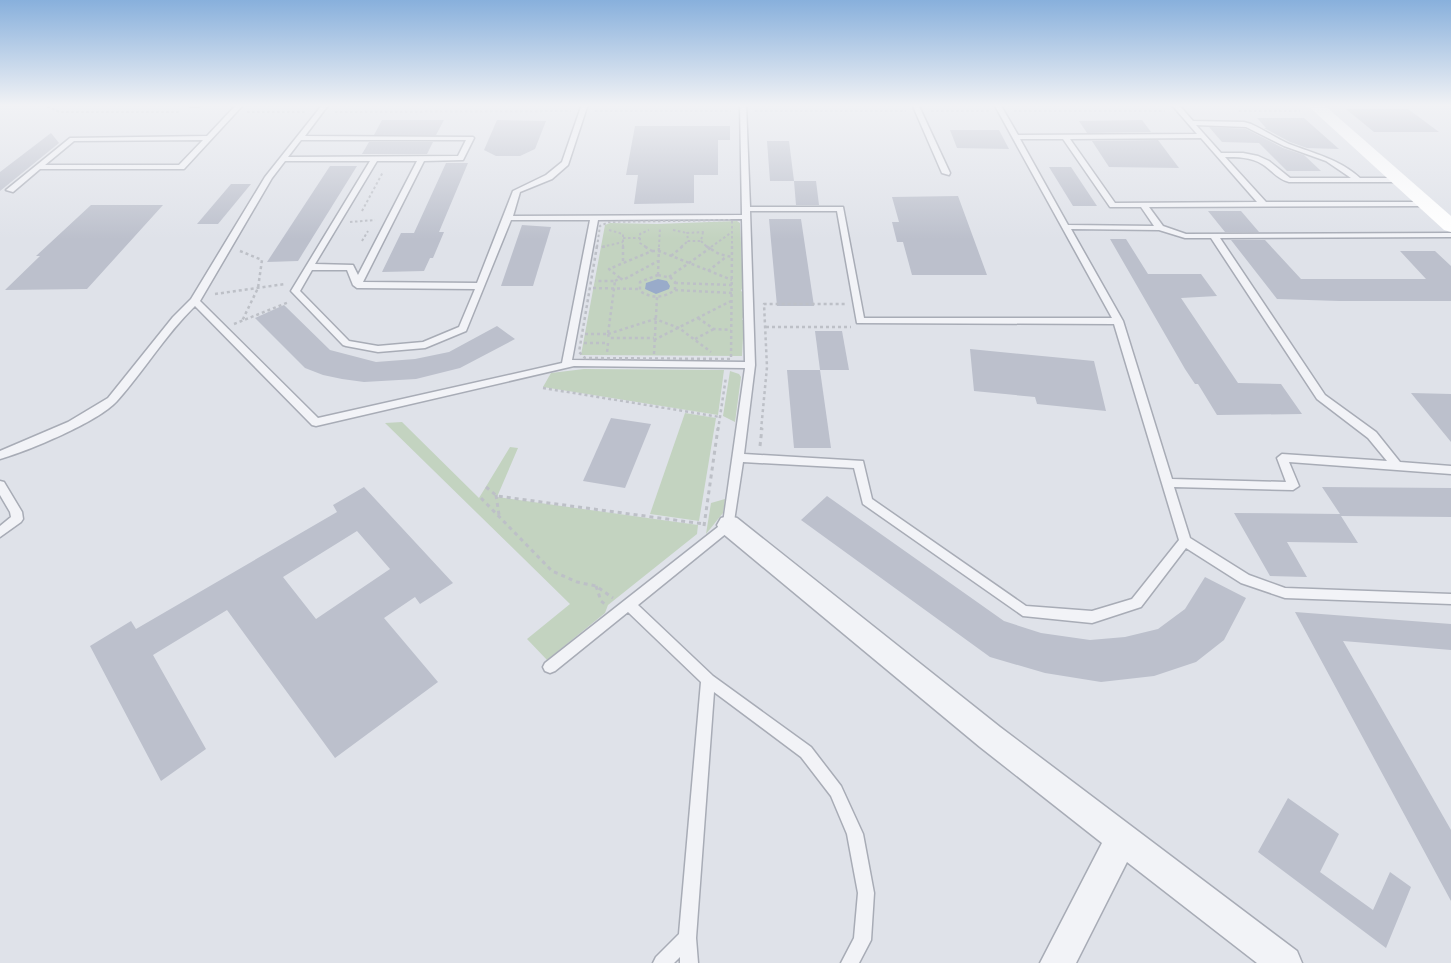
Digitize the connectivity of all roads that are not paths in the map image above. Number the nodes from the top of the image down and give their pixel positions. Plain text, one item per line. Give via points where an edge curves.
1 (60, 149) edge
2 (198, 149) edge
3 (291, 149) edge
4 (465, 149) edge
5 (570, 149) edge
6 (744, 149) edge
7 (936, 149) edge
8 (1022, 149) edge
9 (1073, 149) edge
10 (1214, 149) edge
11 (1301, 149) edge
12 (1364, 149) edge
13 (1219, 155) junction
14 (422, 158) junction
15 (283, 159) junction
16 (375, 159) junction
17 (37, 167) junction
18 (946, 173) dead end
19 (1358, 180) junction
20 (1399, 180) junction
21 (10, 190) dead end
22 (1264, 204) junction
23 (1426, 204) junction
24 (1143, 205) junction
25 (746, 213) junction
26 (508, 218) junction
27 (594, 218) junction
28 (1451, 226) edge
29 (1066, 227) junction
30 (1160, 228) junction
31 (1451, 235) edge
32 (1214, 236) junction
33 (310, 266) junction
34 (357, 285) junction
35 (480, 286) junction
36 (196, 299) junction
37 (1118, 321) junction
38 (566, 365) junction
39 (750, 365) junction
40 (0, 455) edge
41 (738, 458) junction
42 (1397, 466) junction
43 (1451, 470) edge
44 (1167, 483) junction
45 (0, 485) edge
46 (712, 527) junction
47 (0, 532) edge
48 (1185, 541) junction
49 (1451, 599) edge
50 (628, 604) junction
51 (550, 667) dead end
52 (708, 680) junction
53 (1122, 838) junction
54 (687, 938) junction
55 (662, 963) edge
56 (689, 963) edge
57 (850, 963) edge
58 (1057, 963) edge
59 (1285, 963) edge

1 - 17 lane
2 - 17 lane via 181,167
3 - 15 lane
4 - 14 lane via 460,158
5 - 26 lane via 565,163 549,177 517,191
6 - 25 lane
7 - 18 lane
8 - 29 lane
9 - 24 lane via 1113,205
10 - 13 lane
11 - 19 lane via 1348,169
12 - 20 main road
13 - 19 lane via 1244,155 1264,162 1289,180
13 - 22 lane
14 - 16 lane
14 - 34 lane
15 - 16 lane
15 - 36 lane
16 - 33 lane
17 - 21 lane
19 - 20 lane
20 - 23 main road
22 - 23 lane
22 - 24 lane
23 - 28 main road
24 - 30 lane
25 - 27 lane
25 - 37 lane via 840,209 860,321
25 - 39 lane
26 - 27 lane
26 - 35 lane
27 - 38 lane
29 - 30 lane
29 - 37 lane
30 - 32 lane via 1185,236
31 - 32 lane
32 - 42 lane via 1321,397 1372,435
33 - 34 lane via 350,267
33 - 35 lane via 295,291 346,343 378,349 425,345 463,329
34 - 35 lane
36 - 38 lane via 316,422
36 - 40 lane via 106,404 82,420
37 - 44 lane
38 - 39 lane
39 - 41 lane
41 - 46 lane
41 - 48 lane via 858,464 867,501 1023,611 1092,617 1136,604
42 - 43 lane
42 - 44 lane via 1282,458 1293,486
44 - 48 lane
45 - 47 lane via 17,519
46 - 50 lane
46 - 53 street
48 - 49 lane via 1245,579 1285,593
50 - 51 lane
50 - 52 lane
52 - 54 lane
52 - 57 lane via 806,752 836,791 855,834 866,894 862,940
53 - 58 street
53 - 59 street
54 - 55 lane
54 - 56 lane

